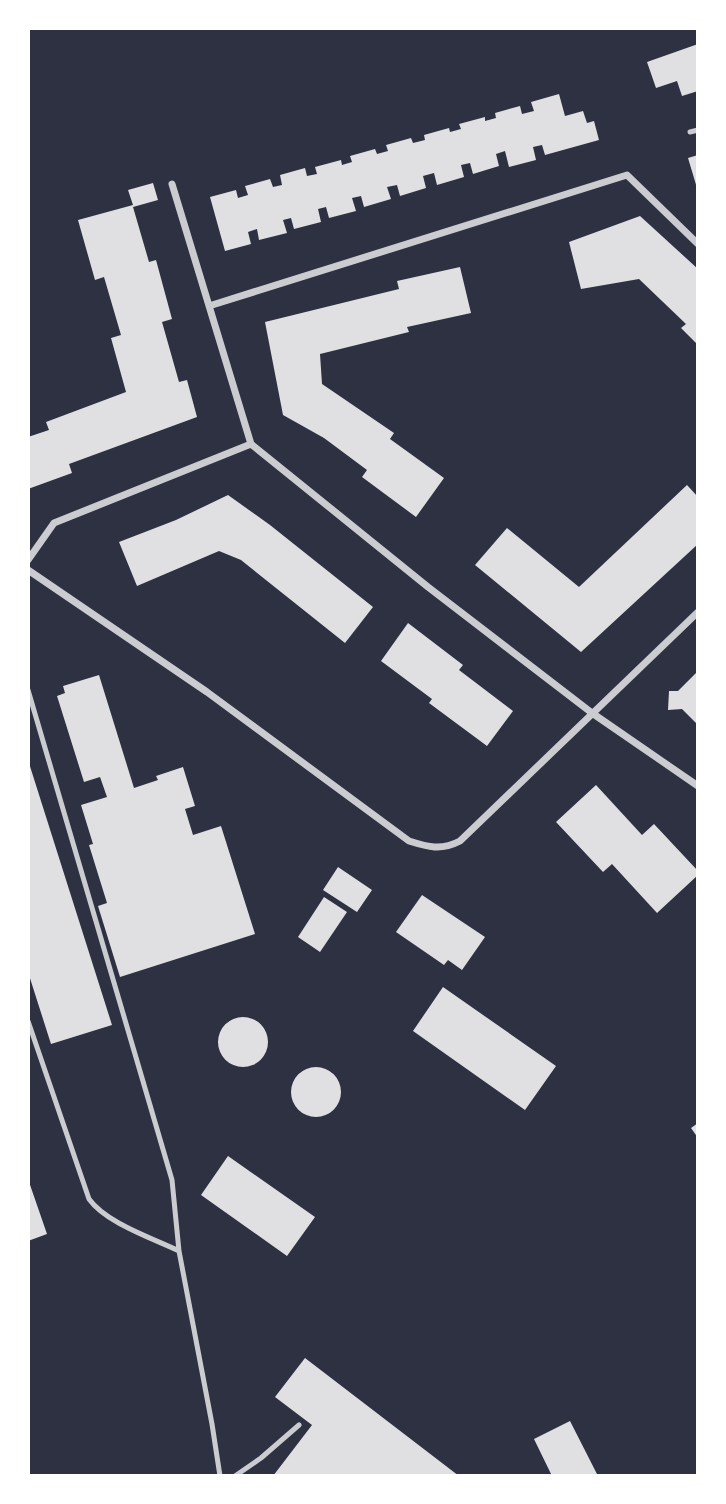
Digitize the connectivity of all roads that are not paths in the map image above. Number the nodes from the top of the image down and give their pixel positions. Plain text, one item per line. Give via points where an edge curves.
1 (698, 130) edge
2 (690, 132) dead end
3 (172, 184) dead end
4 (698, 244) edge
5 (209, 306) junction
6 (251, 444) junction
7 (28, 560) edge
8 (28, 570) edge
9 (698, 611) edge
10 (28, 690) edge
11 (592, 713) junction
12 (698, 786) edge
13 (28, 1021) edge
14 (178, 1251) junction
15 (299, 1425) dead end
16 (220, 1476) edge
17 (235, 1476) edge

1 - 2 lane
3 - 5 street
4 - 5 street via 627,175
5 - 6 street
6 - 7 street via 54,523
6 - 11 street
8 - 11 street via 207,692 409,841 431,848 447,848 460,841
9 - 11 street
10 - 14 lane via 172,1180
11 - 12 street
13 - 14 lane via 89,1199 101,1212
14 - 16 lane
15 - 17 lane

